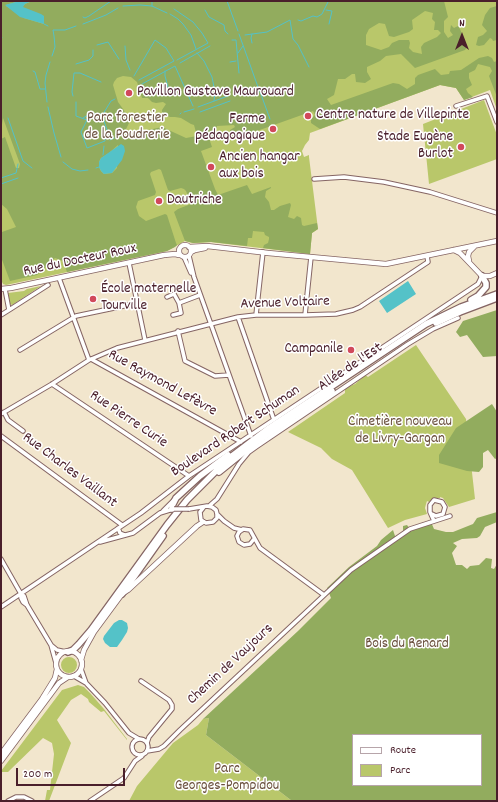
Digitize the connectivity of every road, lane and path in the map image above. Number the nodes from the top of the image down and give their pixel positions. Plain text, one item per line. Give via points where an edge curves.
1 (456, 106) dead end
2 (497, 122) edge
3 (314, 179) dead end
4 (497, 213) edge
5 (497, 241) edge
6 (474, 246) junction
7 (189, 247) junction
8 (217, 247) junction
9 (179, 249) junction
10 (454, 250) junction
11 (263, 252) junction
12 (190, 254) junction
13 (164, 255) junction
14 (182, 256) junction
15 (427, 256) junction
16 (310, 257) junction
17 (469, 262) junction
18 (129, 263) junction
19 (497, 274) edge
20 (482, 276) junction
21 (194, 277) junction
22 (59, 278) junction
23 (48, 285) dead end
24 (3, 289) edge
25 (497, 294) edge
26 (200, 295) junction
27 (167, 297) dead end
28 (497, 298) edge
29 (138, 303) junction
30 (179, 303) junction
31 (457, 309) junction
32 (9, 310) junction
33 (256, 314) junction
34 (1, 315) edge
35 (304, 315) junction
36 (173, 316) dead end
37 (238, 317) junction
38 (458, 318) dead end
39 (73, 319) junction
40 (210, 323) junction
41 (178, 332) junction
42 (145, 340) junction
43 (20, 350) dead end
44 (90, 359) junction
45 (229, 375) junction
46 (52, 384) junction
47 (2, 413) edge
48 (274, 420) junction
49 (23, 431) dead end
50 (1, 436) edge
51 (251, 436) junction
52 (241, 442) junction
53 (241, 448) junction
54 (189, 476) junction
55 (176, 498) junction
56 (217, 499) junction
57 (208, 506) junction
58 (204, 507) junction
59 (173, 509) junction
60 (191, 509) junction
61 (445, 510) junction
62 (162, 511) junction
63 (216, 512) junction
64 (200, 514) junction
65 (432, 514) junction
66 (215, 521) junction
67 (224, 521) junction
68 (434, 521) junction
69 (203, 522) junction
70 (122, 525) junction
71 (118, 528) junction
72 (234, 528) junction
73 (242, 530) junction
74 (125, 535) junction
75 (238, 535) junction
76 (254, 539) junction
77 (95, 544) junction
78 (250, 544) junction
79 (260, 548) junction
80 (1, 560) edge
81 (21, 594) junction
82 (122, 594) junction
83 (324, 595) junction
84 (1, 607) edge
85 (51, 645) junction
86 (67, 652) junction
87 (80, 660) junction
88 (56, 663) junction
89 (81, 668) junction
90 (57, 669) junction
91 (71, 677) junction
92 (141, 681) dead end
93 (86, 683) junction
94 (129, 733) junction
95 (139, 739) junction
96 (132, 744) junction
97 (147, 744) junction
98 (154, 749) junction
99 (147, 751) junction
100 (133, 752) junction
101 (1, 754) edge
102 (142, 756) junction
103 (1, 761) edge
104 (135, 761) junction
105 (8, 801) edge
106 (32, 801) edge
107 (90, 801) edge

1 - 2 street via 487,96
3 - 4 street via 344,177 398,185
5 - 6 main road
6 - 10 main road
6 - 17 main road via 469,252
7 - 8 main road
7 - 9 main road via 182,245
7 - 12 main road
8 - 11 main road
8 - 12 main road via 198,249
9 - 13 main road, Rue du Docteur Roux
9 - 14 main road
10 - 15 main road
10 - 17 main road
11 - 16 main road
11 - 33 street
12 - 14 main road
12 - 21 street
13 - 14 main road, Rue du Docteur Roux
13 - 18 main road, Rue du Docteur Roux
14 - 21 street
15 - 16 main road via 386,264
15 - 35 street, Avenue Voltaire via 428,262 360,307 336,314
16 - 35 street
17 - 20 main road
18 - 22 main road, Rue du Docteur Roux
18 - 29 street
19 - 20 main road
20 - 31 highway via 486,283 483,291
20 - 48 street, Boulevard Robert Schuman via 478,284
21 - 26 street
22 - 24 main road, Rue du Docteur Roux
22 - 39 street
23 - 32 street
24 - 32 street
25 - 31 highway
26 - 30 street
26 - 40 street
27 - 30 street via 174,294
28 - 82 highway via 435,323 243,451 191,500
29 - 39 street
29 - 42 street
30 - 36 street via 181,313
31 - 53 highway via 401,340
32 - 34 street
33 - 35 street, Avenue Voltaire
33 - 37 street, Avenue Voltaire
37 - 40 street, Avenue Voltaire
37 - 48 street
38 - 56 street, Allée de l'Est via 408,344 249,452
39 - 43 street
39 - 44 street
40 - 41 street, Avenue Voltaire
40 - 45 street
41 - 42 street, Avenue Voltaire
41 - 45 street via 186,361 215,376
42 - 44 street, Avenue Voltaire
44 - 46 street, Avenue Voltaire
44 - 52 street, Rue Raymond Lefèvre
45 - 51 street
46 - 47 street, Avenue Voltaire
46 - 54 street, Rue Pierre Curie
47 - 49 street
48 - 51 street, Boulevard Robert Schuman
50 - 70 street, Rue Charles Vaillant
51 - 52 street, Boulevard Robert Schuman
52 - 54 street, Boulevard Robert Schuman
53 - 55 highway via 207,470
53 - 86 highway via 215,470 187,500 91,630 73,650
54 - 70 street, Boulevard Robert Schuman
55 - 59 highway
55 - 62 street
56 - 57 street, Allée de l'Est
56 - 63 street, Allée de l'Est
57 - 58 street
57 - 63 street
58 - 60 street
58 - 64 street
59 - 60 street, bridge
59 - 62 street
60 - 64 street
61 - 65 street via 440,516
61 - 65 street via 442,502 434,500 429,508
61 - 68 street, Chemin de Vaujours via 448,517
62 - 74 street via 133,533
63 - 66 street
63 - 67 street
64 - 69 street
65 - 68 street
66 - 67 street
66 - 69 street via 209,524
67 - 72 street
68 - 83 street, Chemin de Vaujours via 410,529 350,570
69 - 82 main road
70 - 71 street, Boulevard Robert Schuman
71 - 74 street via 120,533
71 - 77 street, Boulevard Robert Schuman
72 - 73 street
72 - 75 street
73 - 75 street
73 - 76 street via 250,530
74 - 77 street
75 - 78 street via 240,543 246,546
76 - 78 street
76 - 79 street
77 - 81 street, Boulevard Robert Schuman
78 - 79 street
79 - 83 street
80 - 81 street
81 - 84 street, Boulevard Robert Schuman
81 - 85 street via 20,598
82 - 87 main road via 94,632
83 - 98 street, Chemin de Vaujours via 164,746
85 - 86 street via 57,650
85 - 88 street
86 - 87 main road via 76,654
86 - 88 main road via 60,656
87 - 89 main road
88 - 90 main road
89 - 91 main road
89 - 93 street
90 - 91 main road via 61,675
90 - 101 main road via 55,678 42,699
91 - 93 street
91 - 103 main road via 59,684
92 - 97 street via 169,700 172,705 172,709 150,736
93 - 94 street
94 - 95 street
94 - 96 street
95 - 96 street
95 - 97 street
96 - 100 street
97 - 98 street
97 - 99 street
98 - 99 street, Chemin de Vaujours
99 - 102 street
100 - 102 street
100 - 104 street
102 - 104 street
104 - 107 street via 124,778
105 - 106 street via 24,797

